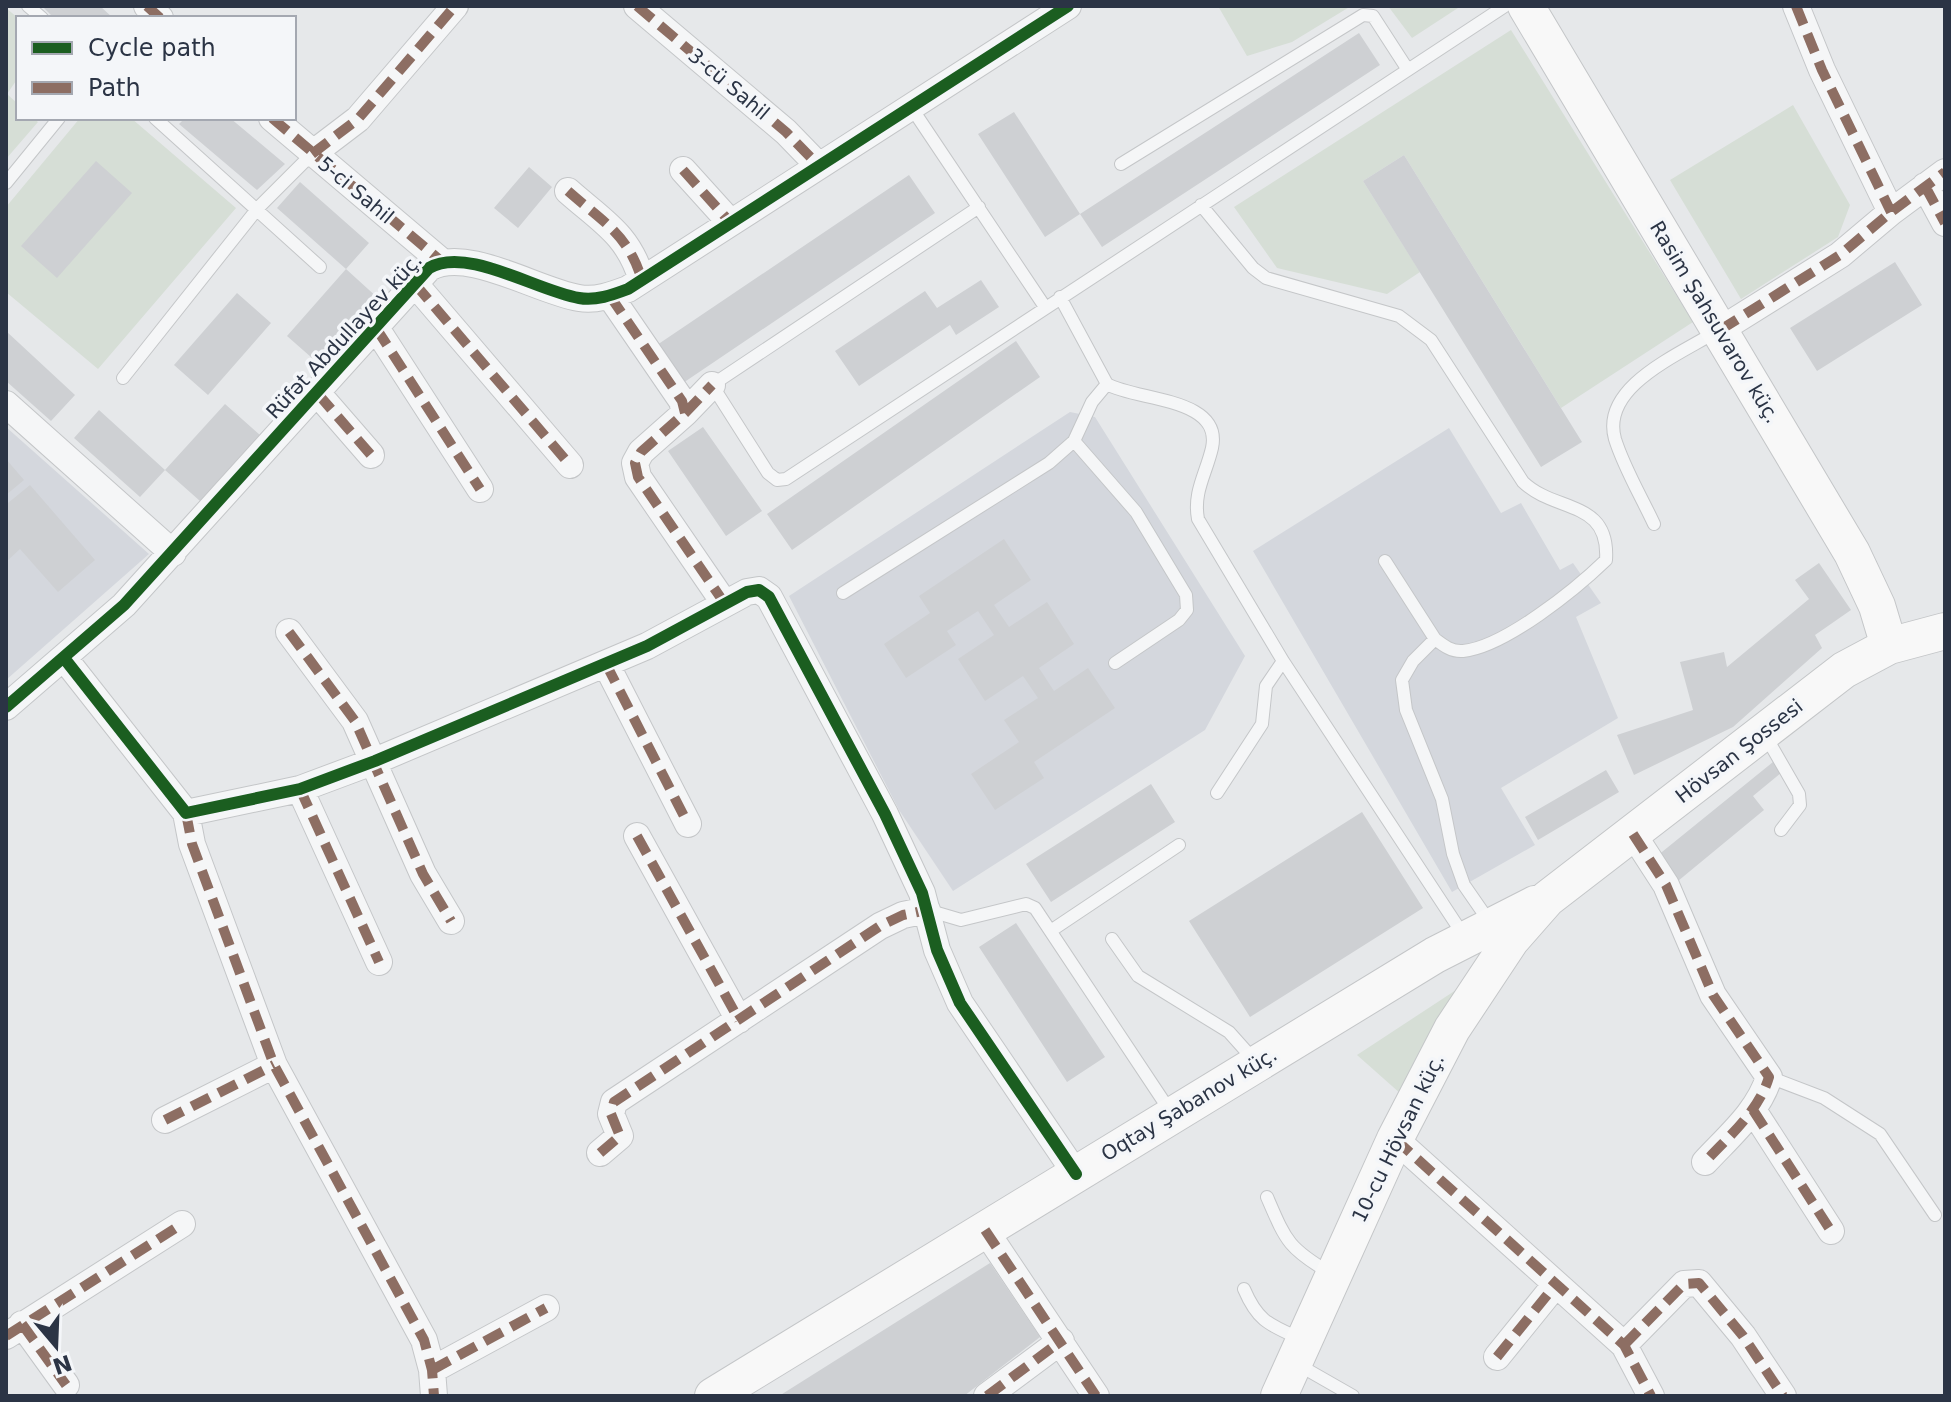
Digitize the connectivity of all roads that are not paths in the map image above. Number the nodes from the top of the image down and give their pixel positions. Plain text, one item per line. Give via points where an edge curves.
1 (455, 6) edge
2 (637, 6) edge
3 (1068, 6) edge
4 (1505, 6) edge
5 (1526, 6) edge
6 (1796, 6) edge
7 (1408, 70) junction
8 (911, 107) junction
9 (57, 120) edge
10 (157, 120) edge
11 (274, 120) edge
12 (312, 154) junction
13 (1121, 164) dead end
14 (818, 165) junction
15 (683, 170) dead end
16 (1935, 179) edge
17 (6, 183) edge
18 (568, 191) dead end
19 (1201, 205) junction
20 (979, 207) junction
21 (258, 208) junction
22 (1891, 212) junction
23 (730, 222) junction
24 (1945, 223) edge
25 (441, 261) junction
26 (320, 267) dead end
27 (642, 280) junction
28 (415, 284) junction
29 (610, 296) junction
30 (1060, 297) junction
31 (1045, 307) junction
32 (376, 328) junction
33 (1720, 330) junction
34 (123, 378) dead end
35 (1107, 384) junction
36 (712, 385) junction
37 (318, 394) junction
38 (6, 404) edge
39 (685, 413) junction
40 (1074, 441) junction
41 (371, 455) dead end
42 (570, 465) dead end
43 (480, 489) dead end
44 (1654, 524) dead end
45 (173, 553) junction
46 (1385, 561) dead end
47 (843, 593) dead end
48 (725, 604) junction
49 (1945, 631) edge
50 (289, 632) dead end
51 (1435, 639) junction
52 (1889, 646) junction
53 (64, 658) junction
54 (1283, 661) junction
55 (1115, 663) dead end
56 (606, 664) junction
57 (6, 707) edge
58 (1763, 732) junction
59 (375, 761) junction
60 (300, 789) junction
61 (1217, 793) dead end
62 (186, 813) junction
63 (688, 824) dead end
64 (1781, 830) dead end
65 (1633, 834) junction
66 (637, 836) dead end
67 (1179, 845) dead end
68 (1547, 899) junction
69 (927, 910) junction
70 (451, 921) dead end
71 (1052, 930) junction
72 (1478, 931) junction
73 (1112, 939) dead end
74 (1435, 955) junction
75 (379, 962) dead end
76 (1474, 993) junction
77 (739, 1020) junction
78 (1256, 1062) junction
79 (274, 1065) junction
80 (1769, 1077) junction
81 (1753, 1110) junction
82 (1171, 1114) junction
83 (165, 1120) dead end
84 (1395, 1139) junction
85 (600, 1153) dead end
86 (1705, 1162) dead end
87 (1076, 1174) junction
88 (1267, 1197) dead end
89 (1935, 1215) dead end
90 (182, 1224) dead end
91 (985, 1230) junction
92 (1831, 1231) dead end
93 (1333, 1274) junction
94 (1556, 1284) junction
95 (1244, 1289) dead end
96 (546, 1308) dead end
97 (14, 1330) edge
98 (1061, 1341) junction
99 (1624, 1345) junction
100 (1299, 1352) junction
101 (1497, 1357) dead end
102 (433, 1383) edge
103 (66, 1385) dead end
104 (713, 1396) edge
105 (987, 1396) edge
106 (1096, 1396) edge
107 (1279, 1396) edge
108 (1353, 1396) edge
109 (1651, 1396) edge
110 (1783, 1396) edge

1 - 12 street via 358,119
2 - 14 street, 3-cü Sahil
3 - 8 street, Rüfət Abdullayev küç.
4 - 7 lane
5 - 33 street, Rasim Şahsuvarov küç.
6 - 22 street
7 - 13 lane via 1373,16 1363,15
7 - 19 lane
8 - 14 street, Rüfət Abdullayev küç.
8 - 20 lane
9 - 17 lane
10 - 21 lane
11 - 12 street, 5-ci Sahil
12 - 21 lane
12 - 25 street, 5-ci Sahil
14 - 23 street, Rüfət Abdullayev küç.
15 - 23 street
16 - 22 street
16 - 24 street
18 - 27 street via 623,238
19 - 30 lane
19 - 51 lane via 1266,278 1399,316 1417,326 1523,482 1534,493 1582,509 1607,542 1606,560 1585,580 1499,637 1462,651 1446,649
20 - 31 lane
20 - 36 lane
21 - 26 lane
21 - 34 lane
22 - 33 street via 1840,255
23 - 27 street, Rüfət Abdullayev küç.
25 - 28 street, Rüfət Abdullayev küç.
25 - 29 street, Rüfət Abdullayev küç. via 469,264 578,298
27 - 29 street, Rüfət Abdullayev küç.
28 - 32 street, Rüfət Abdullayev küç.
28 - 42 street
29 - 39 street
30 - 31 lane
30 - 35 lane
31 - 36 lane via 786,479 768,473
32 - 37 street, Rüfət Abdullayev küç.
32 - 43 street
33 - 44 lane via 1626,388 1614,413 1615,437
33 - 52 street, Rasim Şahsuvarov küç. via 1859,567
35 - 40 lane
35 - 54 lane via 1192,407 1208,424 1213,444 1194,501 1198,519
36 - 39 street
37 - 41 street
37 - 45 street, Rüfət Abdullayev küç.
38 - 45 street
39 - 48 street via 635,463 638,477
40 - 47 lane via 1049,463
40 - 55 lane via 1136,512 1186,595 1187,610 1179,620
45 - 53 street, Rüfət Abdullayev küç.
46 - 51 lane
48 - 56 street
48 - 69 street via 759,590 769,597 885,814
49 - 52 street, Hövsan Şossesi
50 - 59 street via 355,721
51 - 72 lane via 1402,680 1406,710 1442,799
52 - 58 street, Hövsan Şossesi via 1844,670
53 - 57 street, Rüfət Abdullayev küç.
53 - 62 street
54 - 61 lane via 1266,686 1262,724
54 - 72 lane
56 - 59 street
56 - 63 street
58 - 64 lane via 1799,794 1800,805
58 - 65 street, Hövsan Şossesi
59 - 60 street
59 - 70 street via 423,874
60 - 62 street
60 - 75 street
62 - 79 street via 192,844
65 - 68 street, Hövsan Şossesi
65 - 80 street via 1666,885 1713,995
66 - 77 street
67 - 71 lane
68 - 72 street, Oqtay Şabanov küç.
68 - 76 street, 10-cu Hövsan küç.
69 - 71 lane via 961,920 1026,904
69 - 77 street via 880,926
69 - 87 street via 960,1003
71 - 82 lane
72 - 74 street, Oqtay Şabanov küç.
73 - 78 lane via 1138,976 1229,1032
74 - 76 street via 1464,955 1473,962
74 - 78 street, Oqtay Şabanov küç.
76 - 84 street, 10-cu Hövsan küç.
77 - 85 street via 614,1102 611,1114 620,1136
78 - 82 street, Oqtay Şabanov küç.
79 - 83 street
79 - 102 street via 417,1327
80 - 81 street
80 - 89 lane via 1824,1098 1880,1134
81 - 86 street
81 - 92 street
82 - 87 street, Oqtay Şabanov küç.
84 - 93 street, 10-cu Hövsan küç.
84 - 94 street
87 - 91 street, Oqtay Şabanov küç.
88 - 93 lane via 1298,1254
90 - 97 street
91 - 98 street
91 - 104 street, Oqtay Şabanov küç.
93 - 100 street, 10-cu Hövsan küç.
94 - 99 street
94 - 101 street
95 - 100 lane via 1254,1313
96 - 102 street
97 - 103 street
98 - 105 street
98 - 106 street
99 - 109 street
99 - 110 street via 1684,1284 1699,1283
100 - 107 street, 10-cu Hövsan küç.
100 - 108 lane

